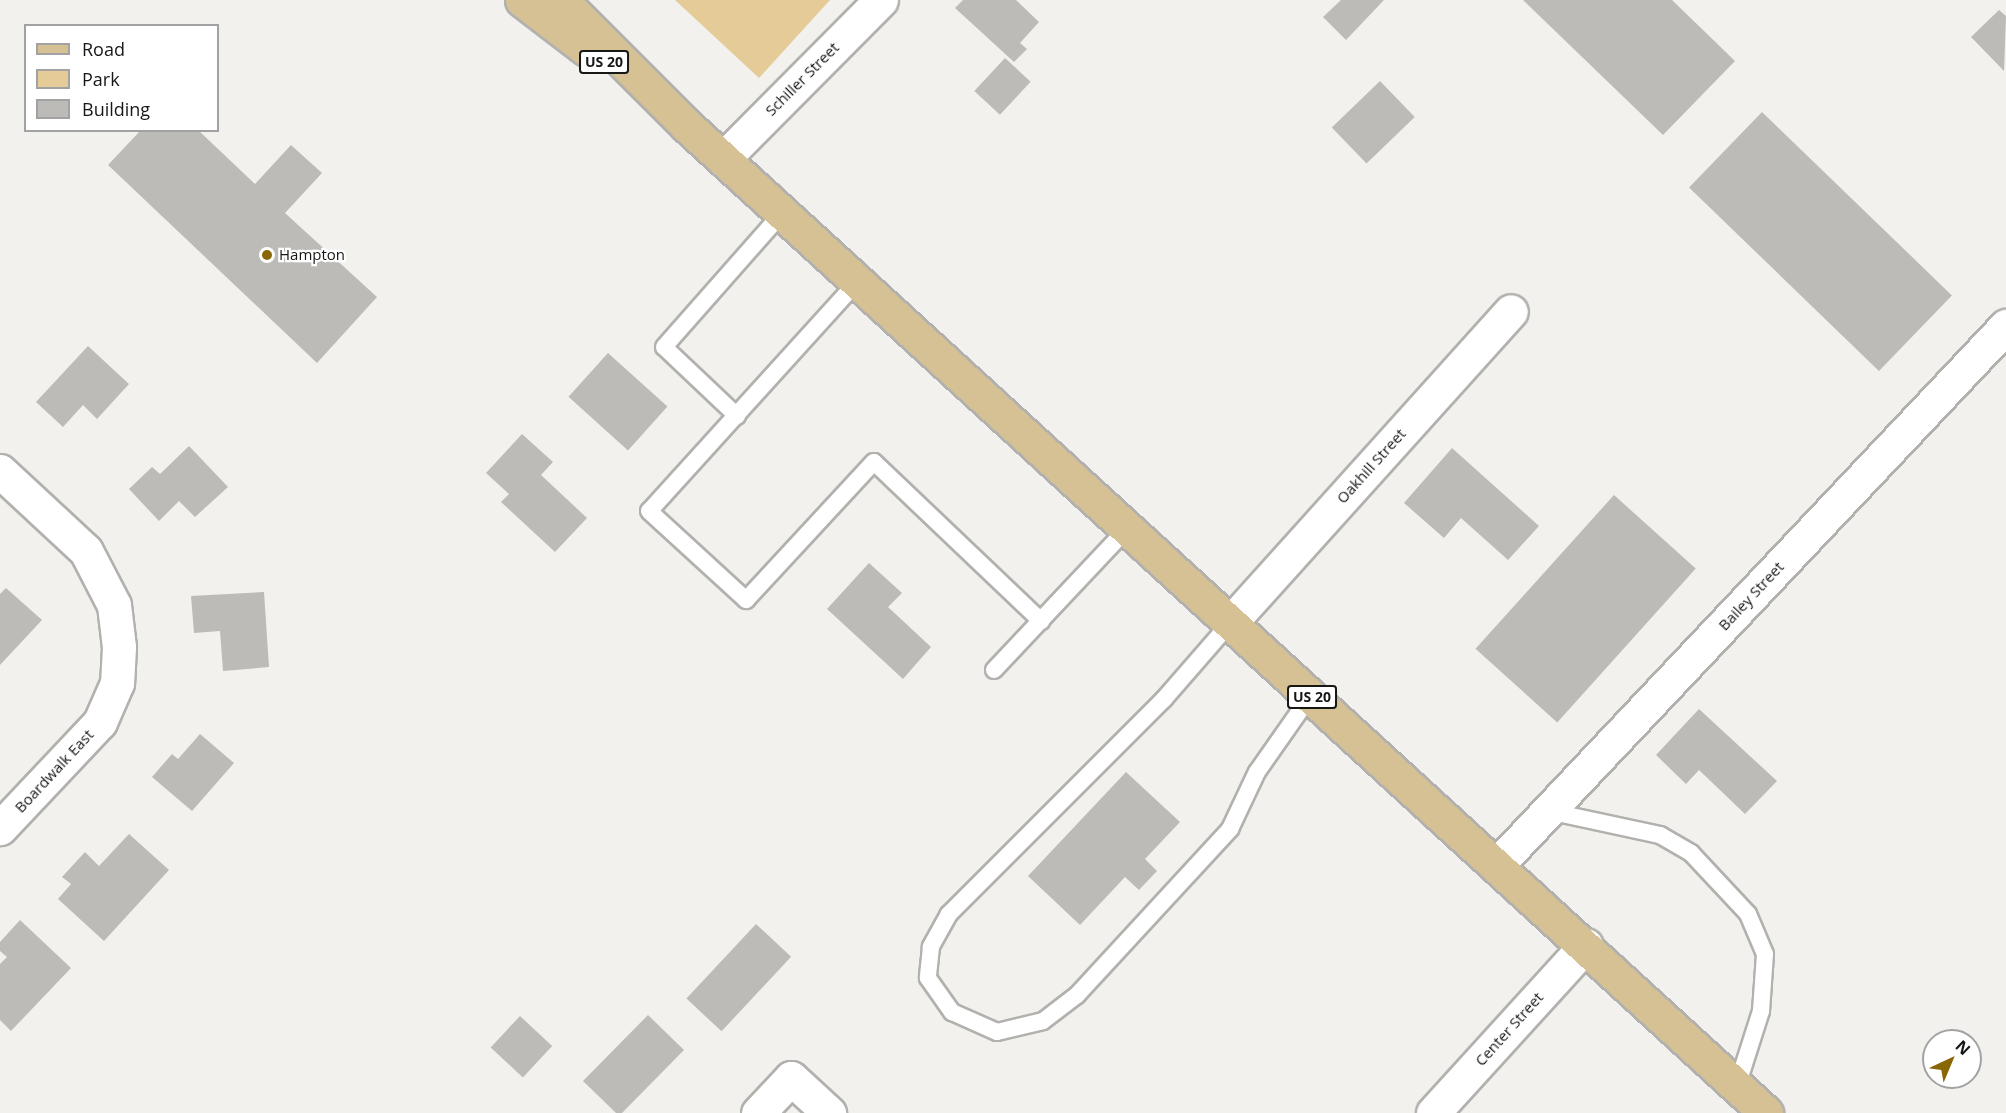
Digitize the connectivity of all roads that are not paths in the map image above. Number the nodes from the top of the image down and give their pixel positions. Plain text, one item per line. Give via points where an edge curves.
1 (522, 0) edge
2 (561, 0) edge
3 (880, 0) edge
4 (686, 125) junction
5 (723, 159) junction
6 (782, 213) junction
7 (857, 282) junction
8 (1511, 310) dead end
9 (2006, 326) edge
10 (737, 417) junction
11 (0, 471) edge
12 (1128, 528) junction
13 (1041, 621) junction
14 (1231, 622) junction
15 (994, 670) dead end
16 (1311, 695) junction
17 (1548, 811) junction
18 (0, 828) edge
19 (1496, 866) junction
20 (1586, 945) junction
21 (1737, 1086) junction
22 (758, 1113) edge
23 (828, 1113) edge
24 (1433, 1113) edge
25 (1766, 1113) edge

1 - 4 main road, US 20
2 - 4 main road, US 20
3 - 5 street, Schiller Street
4 - 5 main road, US 20
5 - 6 main road, US 20
6 - 7 main road, US 20
6 - 10 lane via 664,347
7 - 10 lane
7 - 12 main road, US 20
8 - 14 street, Oakhill Street
9 - 17 street, Bailey Street
10 - 13 lane via 649,511 746,600 874,462
11 - 18 street, Boardwalk East via 86,551 114,605 119,646 117,683 100,722
12 - 13 lane
12 - 14 main road, US 20
13 - 15 lane
14 - 16 main road, US 20
14 - 16 lane via 1164,699 949,914 931,947 928,978 952,1012 997,1032 1043,1021 1077,995 1230,829 1257,772
16 - 19 main road, US 20
17 - 19 street, Bailey Street
17 - 21 lane via 1660,835 1691,852 1748,914 1765,954 1761,1011
19 - 20 main road, US 20
20 - 21 main road, US 20
20 - 24 street, Center Street
21 - 25 main road, US 20
22 - 23 street via 791,1078

